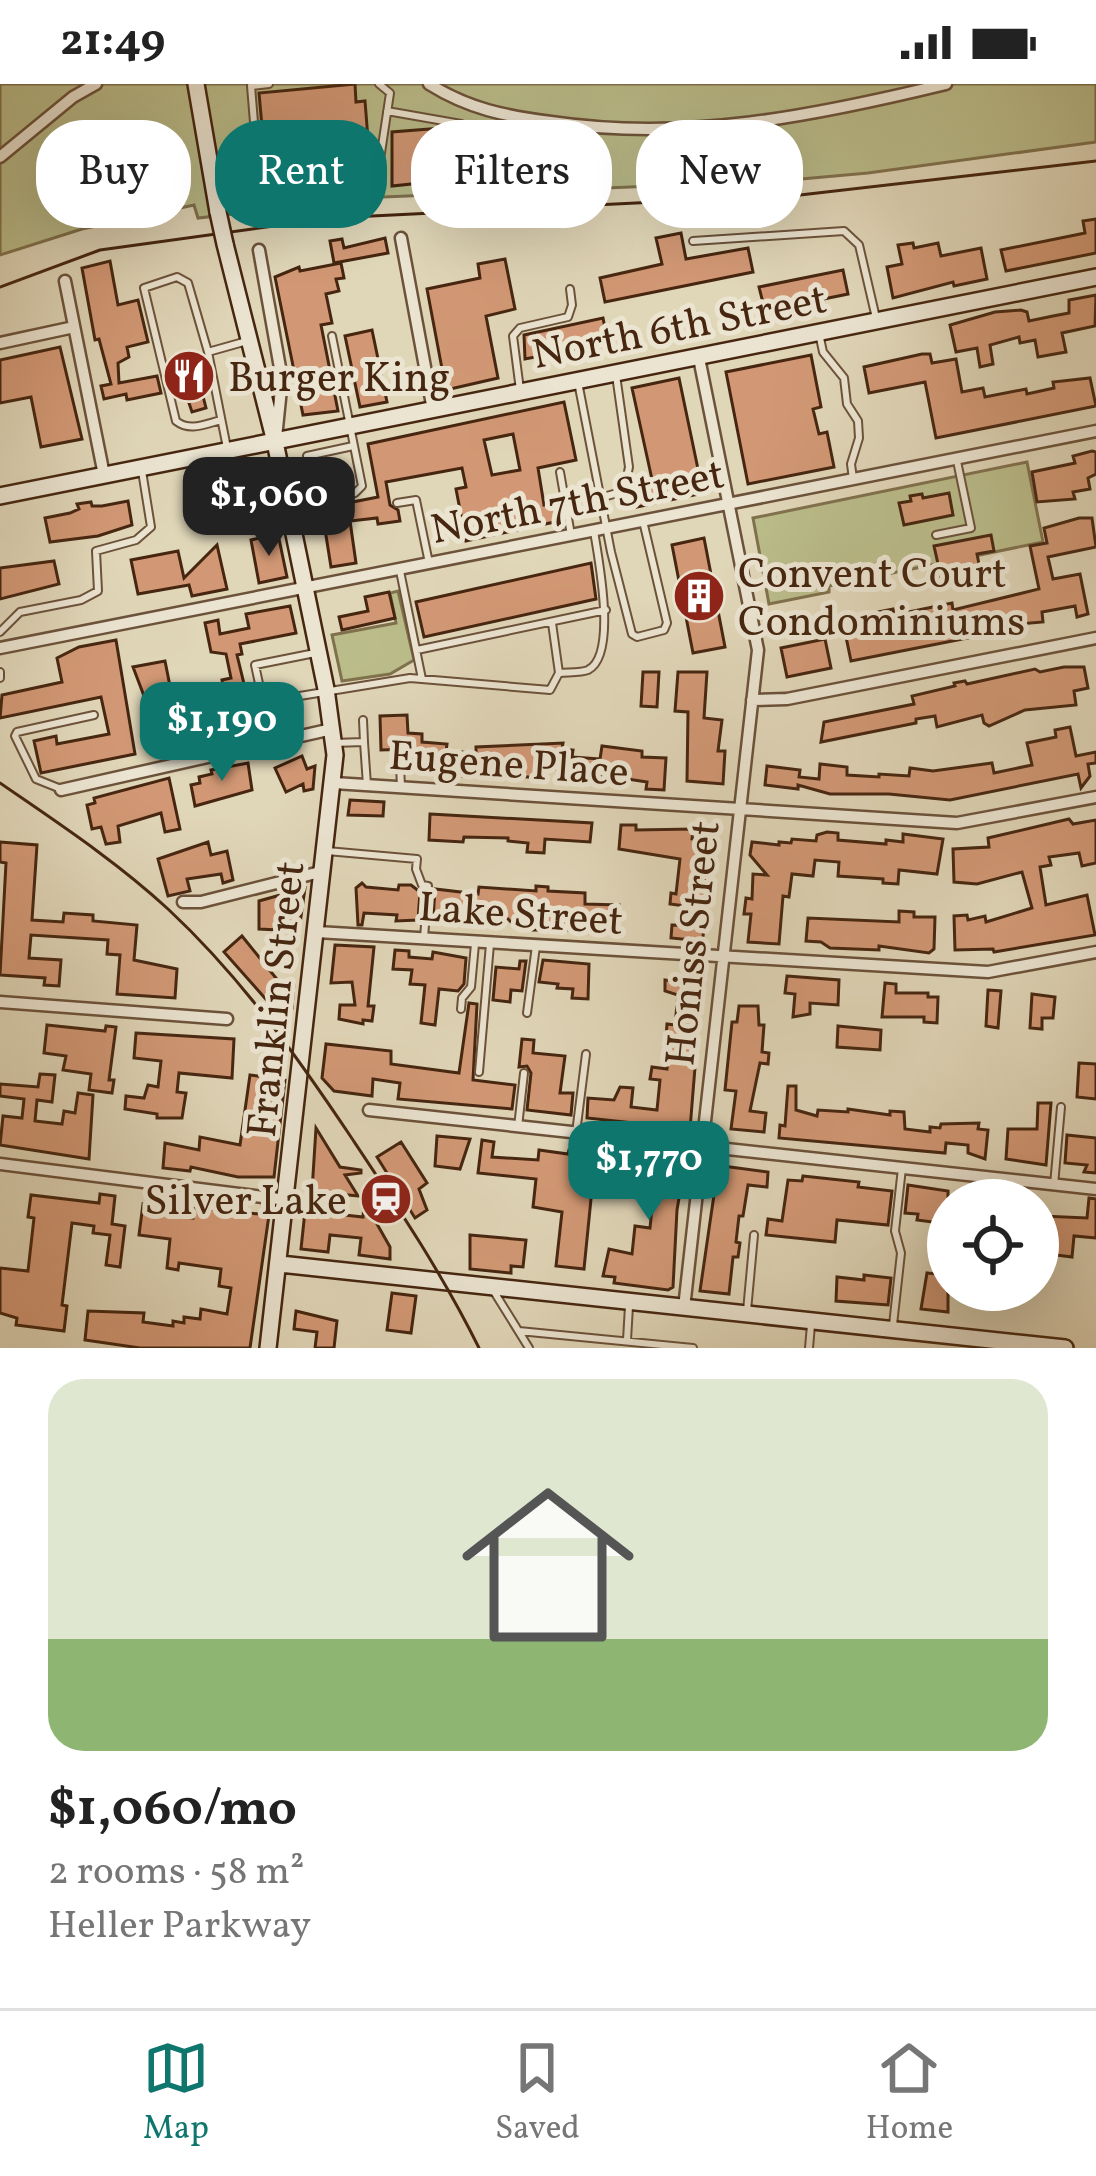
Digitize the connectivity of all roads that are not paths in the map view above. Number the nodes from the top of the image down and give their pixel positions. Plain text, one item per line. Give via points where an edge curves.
1 (96, 84) edge
2 (196, 84) edge
3 (269, 84) edge
4 (380, 84) edge
5 (397, 84) edge
6 (429, 84) edge
7 (946, 84) edge
8 (390, 92) junction
9 (387, 111) junction
10 (438, 120) edge
11 (0, 157) edge
12 (401, 238) dead end
13 (693, 241) dead end
14 (259, 250) dead end
15 (1096, 277) edge
16 (65, 281) dead end
17 (570, 289) dead end
18 (877, 322) junction
19 (74, 327) junction
20 (819, 334) junction
21 (332, 336) dead end
22 (247, 341) junction
23 (0, 343) edge
24 (208, 352) junction
25 (699, 358) junction
26 (616, 375) junction
27 (578, 382) junction
28 (521, 393) junction
29 (434, 410) junction
30 (221, 420) junction
31 (349, 427) junction
32 (1096, 431) edge
33 (275, 442) junction
34 (354, 450) junction
35 (228, 451) junction
36 (345, 457) dead end
37 (956, 459) junction
38 (141, 468) junction
39 (358, 468) junction
40 (348, 470) dead end
41 (560, 472) dead end
42 (104, 475) junction
43 (316, 477) junction
44 (853, 479) junction
45 (361, 481) junction
46 (351, 483) dead end
47 (284, 484) junction
48 (0, 496) edge
49 (600, 499) junction
50 (397, 503) dead end
51 (729, 504) junction
52 (322, 516) dead end
53 (291, 521) junction
54 (643, 521) junction
55 (600, 530) junction
56 (571, 535) junction
57 (936, 535) dead end
58 (429, 563) junction
59 (400, 569) junction
60 (305, 588) junction
61 (606, 610) junction
62 (552, 622) junction
63 (0, 632) edge
64 (1096, 638) edge
65 (0, 648) edge
66 (416, 650) junction
67 (318, 652) junction
68 (559, 673) junction
69 (422, 679) junction
70 (326, 689) junction
71 (752, 700) junction
72 (94, 715) dead end
73 (363, 720) dead end
74 (333, 736) junction
75 (364, 742) junction
76 (400, 764) dead end
77 (334, 783) junction
78 (367, 785) junction
79 (401, 788) junction
80 (61, 790) joint
81 (1096, 796) edge
82 (739, 811) junction
83 (327, 850) junction
84 (324, 871) junction
85 (183, 902) dead end
86 (317, 932) junction
87 (424, 939) junction
88 (476, 942) junction
89 (490, 943) junction
90 (536, 946) junction
91 (1096, 952) edge
92 (723, 958) junction
93 (0, 1002) edge
94 (461, 1009) dead end
95 (527, 1013) dead end
96 (227, 1019) dead end
97 (586, 1054) dead end
98 (479, 1072) dead end
99 (524, 1073) dead end
100 (1061, 1106) dead end
101 (369, 1110) dead end
102 (518, 1126) junction
103 (576, 1133) junction
104 (702, 1146) junction
105 (0, 1164) edge
106 (902, 1168) junction
107 (1000, 1179) edge
108 (1055, 1179) edge
109 (1059, 1185) edge
110 (1096, 1189) edge
111 (287, 1200) junction
112 (754, 1235) dead end
113 (280, 1264) junction
114 (490, 1287) junction
115 (629, 1302) junction
116 (683, 1308) junction
117 (746, 1315) junction
118 (811, 1321) junction
119 (519, 1331) junction
120 (896, 1335) edge
121 (627, 1341) junction
122 (1040, 1347) edge
123 (268, 1348) edge
124 (530, 1348) edge
125 (693, 1348) edge
126 (809, 1348) edge
127 (1065, 1348) edge

1 - 11 street
2 - 22 street, Franklin Street, bridge
3 - 9 lane via 251,86 260,195 368,184 379,166
4 - 8 lane
5 - 8 lane
6 - 7 street via 502,117 685,131
8 - 9 lane
9 - 10 lane
12 - 29 street
13 - 18 lane via 849,233
14 - 33 street via 282,379
15 - 18 street, North 6th Street
16 - 19 street
17 - 28 lane via 568,317 513,336
18 - 20 street, North 6th Street
19 - 23 street
19 - 42 street
20 - 25 street, North 6th Street
20 - 44 lane via 858,421
21 - 31 lane
22 - 24 lane
22 - 33 street, Franklin Street
24 - 30 lane
24 - 30 lane via 188,283 177,278 144,288 176,421 197,427
25 - 26 street, North 6th Street
25 - 51 street, Honiss Street
26 - 27 street, North 6th Street
26 - 49 lane via 629,466 624,491
27 - 28 street, North 6th Street
27 - 49 lane
28 - 29 street, North 6th Street
29 - 31 street, North 6th Street
30 - 35 lane
31 - 33 street, North 6th Street
31 - 34 lane
32 - 37 street, North 7th Street
33 - 35 street, North 6th Street
33 - 47 street, Franklin Street
34 - 36 lane
34 - 39 lane
34 - 43 lane via 307,456
35 - 38 street, North 6th Street
37 - 44 street, North 7th Street
37 - 57 lane via 971,528
38 - 42 street, North 6th Street
38 - 63 lane via 151,527 96,551 98,591 20,612
39 - 40 lane
39 - 45 lane
41 - 56 lane
42 - 48 street, North 6th Street
43 - 45 lane via 317,501 355,493
43 - 47 lane
44 - 51 street, North 7th Street
45 - 46 lane
47 - 53 street, Franklin Street
49 - 55 lane
50 - 58 lane via 416,500
51 - 54 street, North 7th Street
51 - 71 street, Honiss Street via 758,650
52 - 53 lane
53 - 60 street, Franklin Street
54 - 55 street, North 7th Street
54 - 55 lane via 667,623 637,637
55 - 56 street, North 7th Street
55 - 61 lane
56 - 58 street, North 7th Street
58 - 59 street, North 7th Street
59 - 60 street, North 7th Street
59 - 66 lane
60 - 65 street, North 7th Street
60 - 67 street, Franklin Street
61 - 62 lane
61 - 68 lane via 596,662
62 - 66 lane
62 - 68 lane
64 - 71 street
66 - 69 lane
67 - 70 street, Franklin Street
67 - 70 lane via 255,665 263,702
68 - 69 lane via 550,690
69 - 70 lane
70 - 74 street, Franklin Street
71 - 82 street, Honiss Street
72 - 80 lane via 14,736 36,779
73 - 75 lane
74 - 75 lane
74 - 77 street, Franklin Street
74 - 80 street
75 - 78 lane
76 - 79 lane
77 - 78 street, Eugene Place
77 - 83 street, Franklin Street
78 - 79 street, Eugene Place
79 - 82 street, Eugene Place
81 - 82 street, Eugene Place via 957,824
82 - 92 street, Honiss Street
83 - 84 street, Franklin Street
83 - 87 lane via 417,859 428,886
84 - 85 street
84 - 86 street, Franklin Street
86 - 87 street, Lake Street
86 - 111 street, Franklin Street
87 - 88 street, Lake Street
88 - 89 street, Lake Street
88 - 94 lane
89 - 90 street, Lake Street
89 - 98 lane
90 - 92 street, Lake Street
90 - 95 lane
91 - 92 street, Lake Street via 1008,970
92 - 104 street, Honiss Street
93 - 96 street
97 - 103 lane
99 - 102 lane
100 - 108 lane
101 - 102 street
102 - 103 street
103 - 104 street
104 - 106 street
104 - 116 street, Honiss Street
105 - 111 street
106 - 107 street
106 - 120 lane
109 - 110 street
111 - 113 street, Franklin Street
112 - 117 lane
113 - 114 street
113 - 123 street, Franklin Street
114 - 115 street
114 - 119 lane
115 - 116 street
115 - 121 lane
116 - 117 street
117 - 118 street
118 - 120 street
118 - 126 lane
119 - 121 lane
119 - 124 lane
120 - 122 street
121 - 125 lane
122 - 127 street

